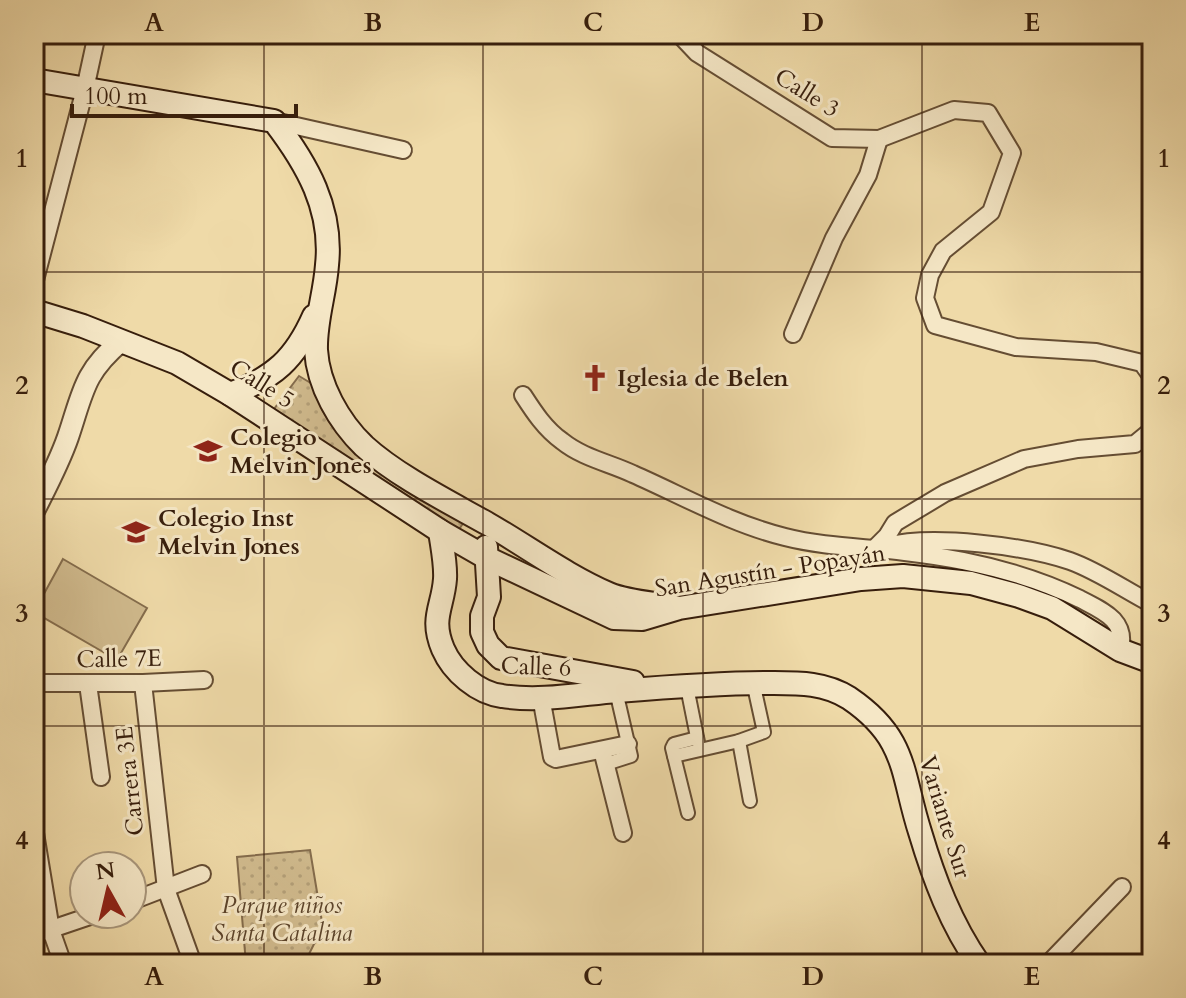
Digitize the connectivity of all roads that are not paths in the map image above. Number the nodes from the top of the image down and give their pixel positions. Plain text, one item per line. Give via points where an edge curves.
1 (97, 34) edge
2 (679, 34) edge
3 (34, 80) edge
4 (85, 89) junction
5 (274, 121) junction
6 (879, 139) junction
7 (403, 150) dead end
8 (34, 284) edge
9 (319, 304) junction
10 (34, 311) edge
11 (793, 334) dead end
12 (121, 341) junction
13 (1152, 377) edge
14 (230, 394) junction
15 (523, 395) dead end
16 (1152, 430) edge
17 (34, 511) edge
18 (485, 523) junction
19 (440, 531) junction
20 (520, 544) junction
21 (874, 549) junction
22 (487, 558) junction
23 (445, 578) junction
24 (533, 581) junction
25 (489, 597) junction
26 (1152, 604) edge
27 (679, 608) junction
28 (1120, 650) junction
29 (1152, 662) edge
30 (204, 680) dead end
31 (753, 682) junction
32 (34, 683) edge
33 (143, 683) junction
34 (88, 684) junction
35 (678, 687) junction
36 (616, 691) junction
37 (847, 696) joint
38 (541, 697) junction
39 (739, 741) junction
40 (698, 744) junction
41 (630, 750) joint
42 (604, 757) junction
43 (101, 777) dead end
44 (750, 801) dead end
45 (688, 813) dead end
46 (34, 827) edge
47 (623, 833) dead end
48 (202, 874) dead end
49 (1122, 887) dead end
50 (166, 889) junction
51 (148, 895) edge
52 (68, 924) edge
53 (51, 930) junction
54 (34, 935) edge
55 (63, 964) edge
56 (193, 964) edge
57 (979, 964) edge
58 (1048, 964) edge

1 - 4 street
2 - 6 street, Calle 3 via 697,53 832,138
3 - 4 main road
4 - 5 main road
4 - 8 street
5 - 7 street
5 - 9 main road via 317,188 327,226 327,266
6 - 11 street via 868,175
6 - 13 street via 954,110 988,113 1012,153 991,212 943,251 930,275 925,298 935,325 1016,347 1096,352 1142,363
9 - 14 main road via 286,361 260,383
9 - 18 main road, Calle 5 via 316,351 323,382 341,419 380,459
10 - 12 main road, Calle 5
12 - 14 main road, Calle 5 via 177,363
12 - 17 street via 104,355 84,385 67,439
14 - 19 main road, Calle 5
15 - 21 street via 562,442 584,455 751,527
16 - 21 street via 1135,444 1024,459 895,523
18 - 20 main road, Calle 5
18 - 22 main road, Calle 6
19 - 22 main road, Calle 5
19 - 23 main road, Calle 6
20 - 22 main road
20 - 27 main road, Calle 5 via 611,595
21 - 26 street via 905,541 1012,547 1071,562
21 - 28 street via 968,562 1056,588 1117,621
22 - 23 main road
22 - 24 main road, San Agustín - Popayán
22 - 25 main road, Calle 6
23 - 38 main road, Calle 6 via 437,631 451,664 473,685 501,696
24 - 25 main road
24 - 27 main road, San Agustín - Popayán via 614,618 642,619
25 - 35 main road, Calle 6 via 482,632 501,658
27 - 28 main road, San Agustín - Popayán via 903,576 971,583 1019,596 1052,608
28 - 29 main road, San Agustín - Popayán
30 - 33 street, Calle 7E
31 - 35 main road, Calle 6
31 - 37 main road, Calle 6 via 815,684
31 - 39 street via 764,732
32 - 34 street, Calle 7E
33 - 34 street, Calle 7E
33 - 50 street, Carrera 3E
34 - 43 street
35 - 36 main road, Calle 6
35 - 40 street
36 - 38 main road, Calle 6
36 - 41 street
37 - 57 main road, Variante Sur via 875,717 897,747 936,880 956,928
38 - 42 street via 552,757
39 - 40 street
39 - 44 street
40 - 45 street via 673,750
41 - 42 street
42 - 47 street
46 - 53 street
48 - 50 street
49 - 58 street
50 - 51 street
50 - 56 street, Carrera 3E
52 - 53 street
53 - 54 street
53 - 55 street

